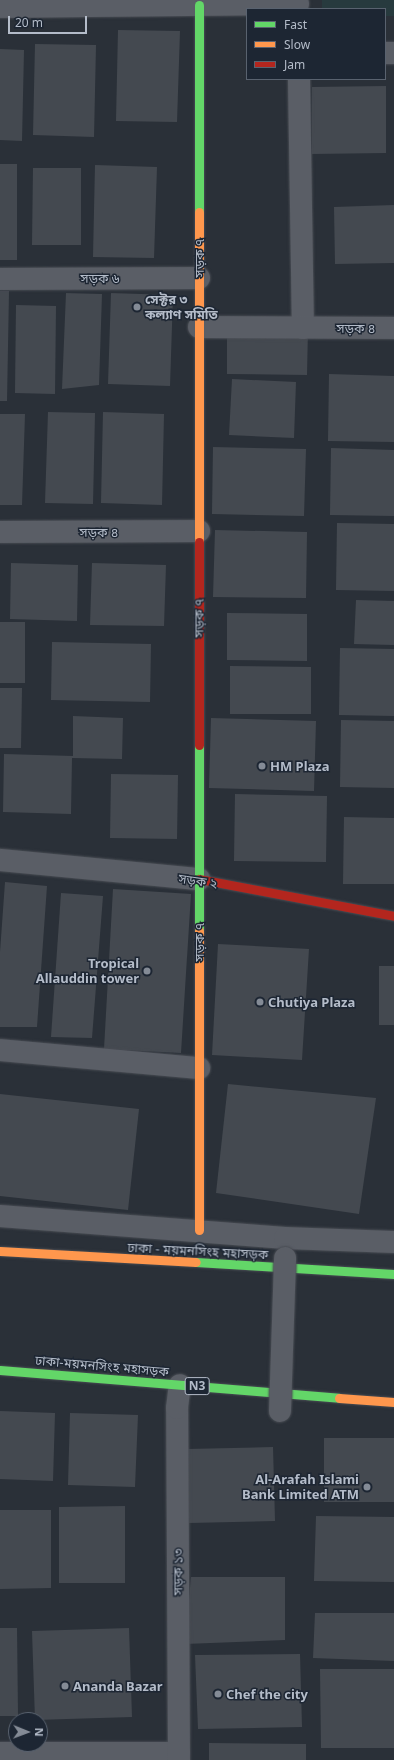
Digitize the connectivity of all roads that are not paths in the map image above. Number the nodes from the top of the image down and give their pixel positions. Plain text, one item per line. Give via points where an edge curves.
1 (298, 4) edge
2 (7, 5) edge
3 (199, 5) junction
4 (299, 80) edge
5 (199, 278) junction
6 (0, 279) edge
7 (199, 327) junction
8 (303, 328) junction
9 (394, 328) edge
10 (199, 531) junction
11 (0, 532) edge
12 (0, 860) edge
13 (199, 880) junction
14 (394, 916) edge
15 (0, 1050) edge
16 (199, 1068) junction
17 (0, 1216) edge
18 (199, 1230) junction
19 (394, 1242) edge
20 (0, 1251) edge
21 (285, 1258) dead end
22 (394, 1274) edge
23 (0, 1370) edge
24 (180, 1385) junction
25 (394, 1402) edge
26 (280, 1412) dead end
27 (0, 1753) edge
28 (179, 1756) edge

1 - 3 street
2 - 3 street
3 - 5 main road, সড়ক ৭
4 - 8 street
5 - 6 street, সড়ক ৬
5 - 7 main road, সড়ক ৭
7 - 8 street, সড়ক ৪
7 - 10 main road, সড়ক ৭
8 - 9 street, সড়ক ৪
10 - 11 street, সড়ক ৪
10 - 13 main road, সড়ক ৭
12 - 13 street, সড়ক ২
13 - 14 main road, সড়ক ২
13 - 16 main road, সড়ক ৭
15 - 16 street
16 - 18 main road, সড়ক ৭
17 - 18 street
18 - 19 street
20 - 22 main road, ঢাকা - ময়মনসিংহ মহাসড়ক
21 - 26 street, bridge
23 - 24 main road, ঢাকা-ময়মনসিংহ মহাসড়ক / N3
24 - 25 main road, ঢাকা-ময়মনসিংহ মহাসড়ক / N3
24 - 28 street, সড়ক ১৩ via 177,1408
27 - 28 street

